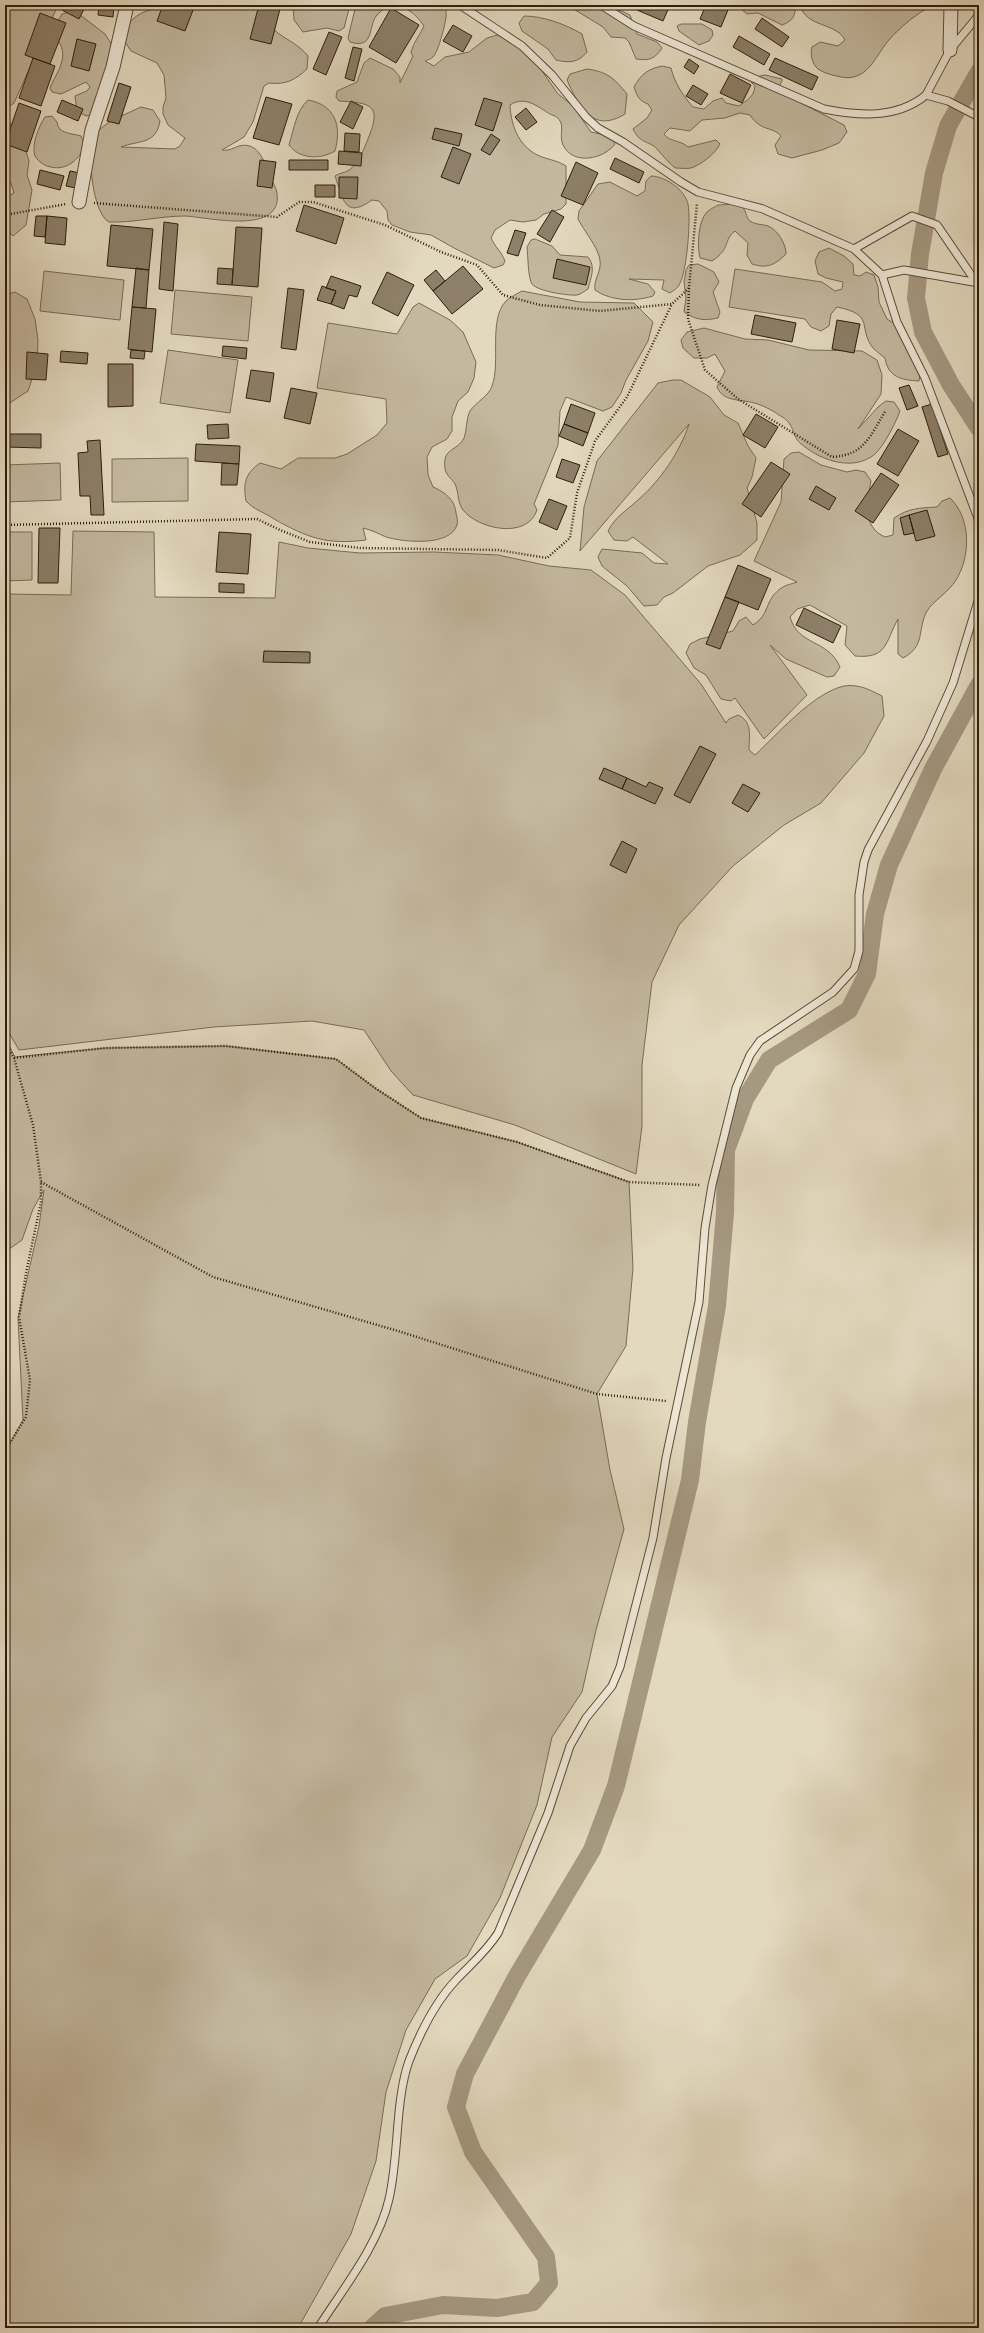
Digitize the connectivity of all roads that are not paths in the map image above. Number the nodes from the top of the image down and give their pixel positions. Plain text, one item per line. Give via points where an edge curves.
1 (127, 5) edge
2 (460, 5) edge
3 (601, 5) edge
4 (951, 5) edge
5 (979, 15) edge
6 (950, 50) junction
7 (926, 95) junction
8 (979, 117) edge
9 (79, 202) road end
10 (854, 249) junction
11 (882, 275) junction
12 (978, 283) edge
13 (979, 521) edge
14 (979, 598) edge
15 (318, 2328) edge

1 - 9 street via 113,67 92,130
2 - 10 lane via 522,46 552,75 598,128 698,192 763,209
3 - 7 lane via 634,26 824,109 853,115 885,114 918,101
4 - 6 street
5 - 6 lane
6 - 7 lane
7 - 8 lane via 948,101
10 - 11 lane
10 - 12 lane via 912,216 937,225
11 - 12 lane via 904,270
11 - 13 lane via 898,322 926,378
14 - 15 lane via 953,683 927,741 866,856 859,895 859,951 854,969 833,992 760,1041 750,1055 736,1088 712,1185 705,1228 699,1302 666,1458 653,1538 620,1667 612,1686 586,1718 570,1746 548,1813 498,1933 440,2001 408,2062 395,2163 385,2216 377,2235

